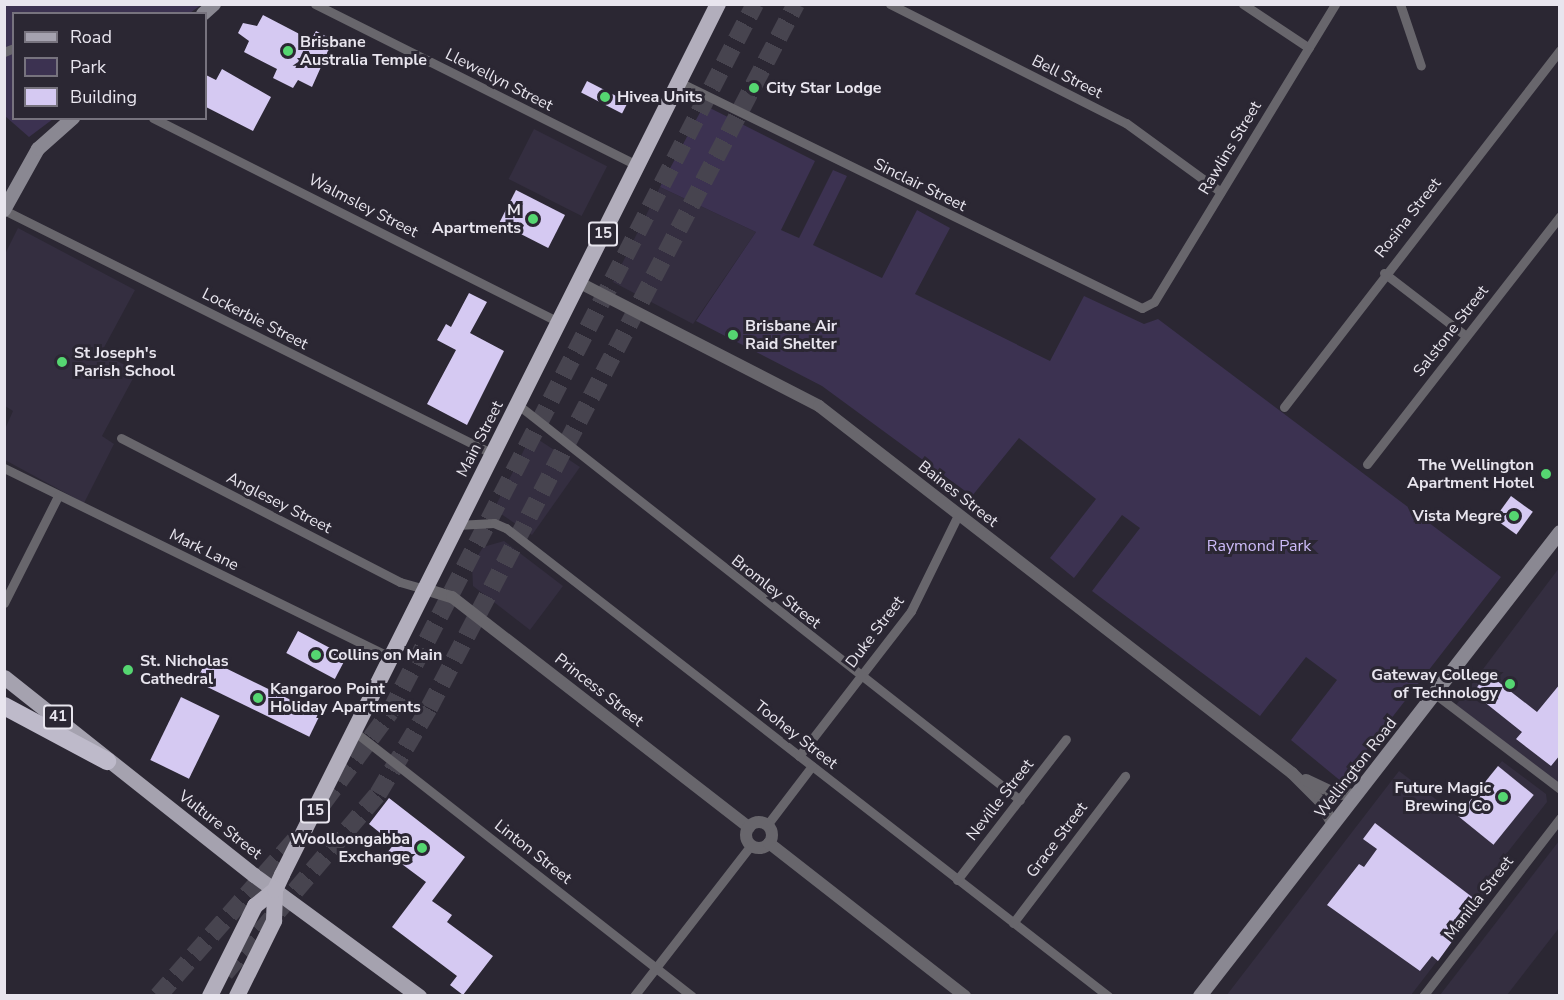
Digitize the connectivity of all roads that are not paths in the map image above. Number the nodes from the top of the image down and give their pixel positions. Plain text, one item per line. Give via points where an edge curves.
1 (315, 4) edge
2 (718, 4) edge
3 (890, 4) edge
4 (1243, 4) edge
5 (1335, 4) edge
6 (1400, 4) edge
7 (1309, 48) junction
8 (1560, 50) edge
9 (1421, 66) dead end
10 (679, 82) junction
11 (71, 120) edge
12 (157, 120) edge
13 (638, 166) junction
14 (1221, 192) junction
15 (4, 210) edge
16 (1560, 216) edge
17 (1384, 273) junction
18 (579, 282) junction
19 (1149, 307) joint
20 (558, 322) junction
21 (1466, 336) junction
22 (517, 404) junction
23 (1284, 407) dead end
24 (121, 438) dead end
25 (493, 454) junction
26 (1367, 464) dead end
27 (4, 468) edge
28 (58, 496) junction
29 (958, 515) junction
30 (457, 525) junction
31 (1560, 532) edge
32 (424, 589) junction
33 (4, 603) edge
34 (391, 658) junction
35 (861, 676) junction
36 (4, 677) edge
37 (1435, 694) junction
38 (4, 706) edge
39 (355, 732) junction
40 (1066, 739) dead end
41 (799, 756) junction
42 (107, 761) junction
43 (812, 766) junction
44 (1292, 773) junction
45 (1125, 776) dead end
46 (1560, 789) edge
47 (1356, 795) junction
48 (1020, 800) junction
49 (1560, 818) edge
50 (1333, 824) junction
51 (767, 825) junction
52 (749, 827) junction
53 (769, 843) junction
54 (751, 845) junction
55 (957, 879) junction
56 (275, 890) junction
57 (1013, 922) junction
58 (656, 967) junction
59 (210, 996) edge
60 (237, 996) edge
61 (419, 996) edge
62 (634, 996) edge
63 (692, 996) edge
64 (965, 996) edge
65 (1108, 996) edge
66 (1200, 996) edge
67 (1423, 996) edge

1 - 13 street, Llewellyn Street
2 - 10 highway, Main Street / 15
3 - 14 street, Bell Street via 1125,123
4 - 7 street
5 - 7 street, Rawlins Street
6 - 9 street
7 - 14 street, Rawlins Street
8 - 17 street, Rosina Street
10 - 13 highway, Main Street / 15
10 - 19 street, Sinclair Street via 1129,305
11 - 15 main road via 38,148
12 - 20 street, Walmsley Street
13 - 18 highway, Main Street / 15
14 - 19 street, Rawlins Street
15 - 25 street, Lockerbie Street
16 - 21 street, Salstone Street
17 - 21 street
17 - 23 street, Rosina Street
18 - 20 highway, Main Street / 15
18 - 29 street, Baines Street via 811,401
20 - 22 highway, Main Street / 15
21 - 26 street, Salstone Street
22 - 25 highway, Main Street / 15
22 - 35 street, Bromley Street
24 - 32 street, Anglesey Street via 400,582
25 - 30 highway, Main Street / 15
27 - 28 street, Mark Lane
28 - 33 street
28 - 34 street, Mark Lane
29 - 35 street, Duke Street via 915,605
29 - 44 street, Baines Street
30 - 32 highway, Main Street / 15
30 - 41 street, Toohey Street via 501,525
31 - 37 main road, Wellington Road
32 - 34 highway, Main Street / 15
32 - 52 street, Princess Street via 457,600
34 - 39 highway, Main Street / 15
35 - 41 street, Duke Street
35 - 48 street, Bromley Street
36 - 42 main road, Vulture Street / 41 via 89,741
37 - 46 street
37 - 47 main road, Wellington Road
38 - 42 highway
39 - 56 highway, Main Street / 15
39 - 58 street, Linton Street
40 - 48 street, Neville Street
41 - 43 street, Toohey Street
42 - 56 main road, Vulture Street / 41
43 - 51 street
43 - 55 street, Toohey Street
44 - 47 street, Baines Street via 1329,791
44 - 50 street, Baines Street via 1320,801
45 - 57 street, Grace Street
47 - 50 main road, Wellington Road
48 - 55 street, Neville Street
49 - 67 street, Manilla Street
50 - 66 main road, Wellington Road
51 - 52 street via 756,822
51 - 53 street
52 - 54 street via 746,834
53 - 54 street via 762,848
53 - 64 street
54 - 58 street
55 - 57 street, Toohey Street
56 - 59 highway, Main Street / 15 via 255,906
56 - 60 highway, Main Street / 15 via 274,921
56 - 61 main road, Vulture Street / 41
57 - 65 street, Toohey Street
58 - 62 street
58 - 63 street, Linton Street

